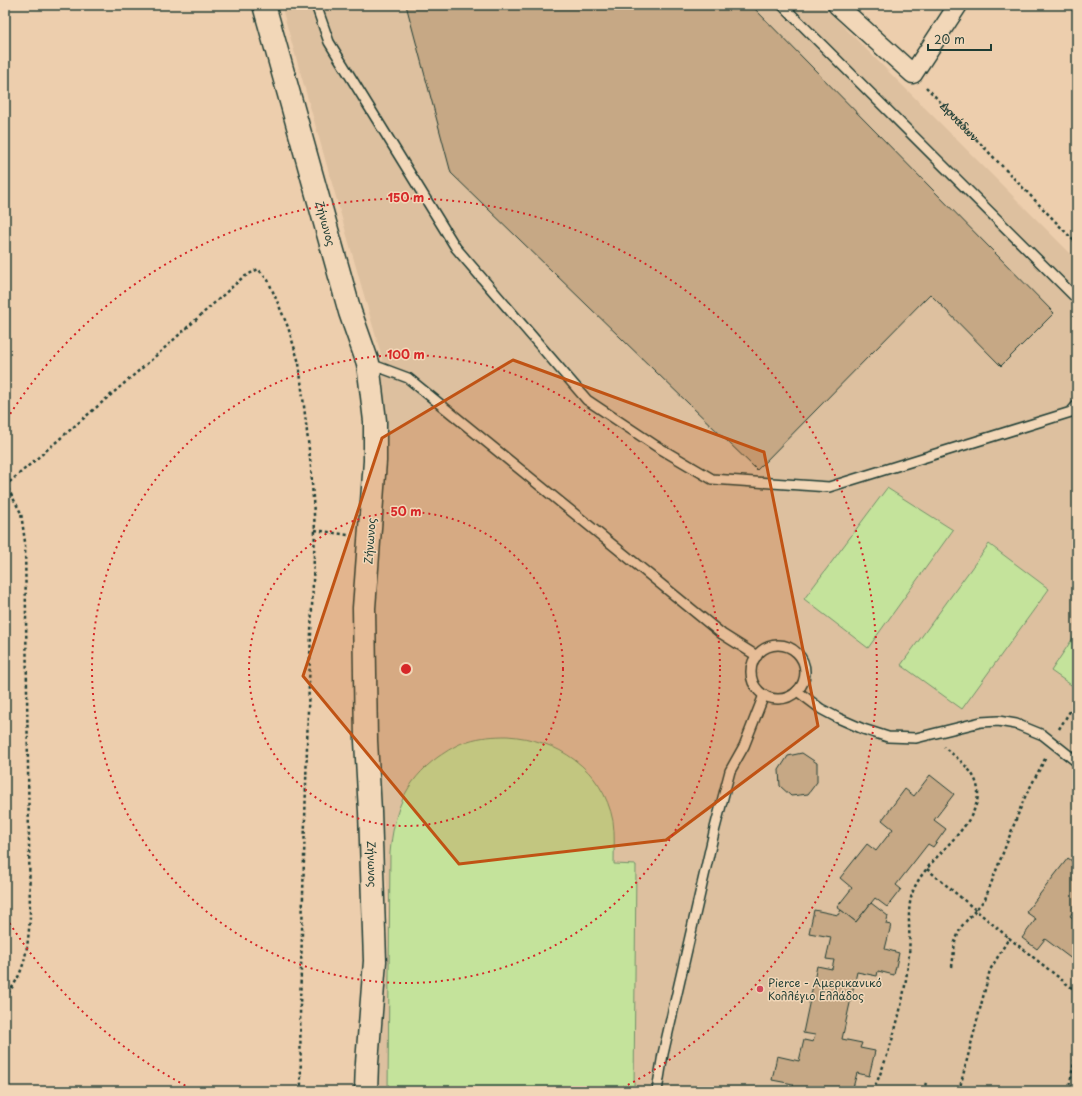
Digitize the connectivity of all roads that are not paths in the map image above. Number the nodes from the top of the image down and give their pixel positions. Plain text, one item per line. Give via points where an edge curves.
1 (264, 5) edge
2 (316, 5) edge
3 (782, 5) edge
4 (837, 5) edge
5 (958, 5) edge
6 (1077, 298) edge
7 (368, 363) junction
8 (1077, 405) edge
9 (757, 656) junction
10 (797, 691) junction
11 (764, 695) junction
12 (1077, 762) edge
13 (366, 1091) edge
14 (657, 1091) edge

1 - 7 street, Ζήνωνος via 350,312
2 - 8 lane via 329,42 456,248 587,400 656,446 712,479 829,487 1071,412
3 - 6 lane
4 - 5 street via 913,74
7 - 9 lane via 408,378 419,386 722,634
7 - 13 street, Ζήνωνος via 375,422 375,461 364,608 366,734 376,960
9 - 10 lane via 775,645 796,651 805,666 805,675
9 - 11 lane via 752,664 751,673 753,682
10 - 11 lane via 781,699
10 - 12 lane via 821,709 863,729 888,737 916,738 981,722 998,721 1016,724 1043,735
11 - 14 lane via 744,746 730,771 663,1054

